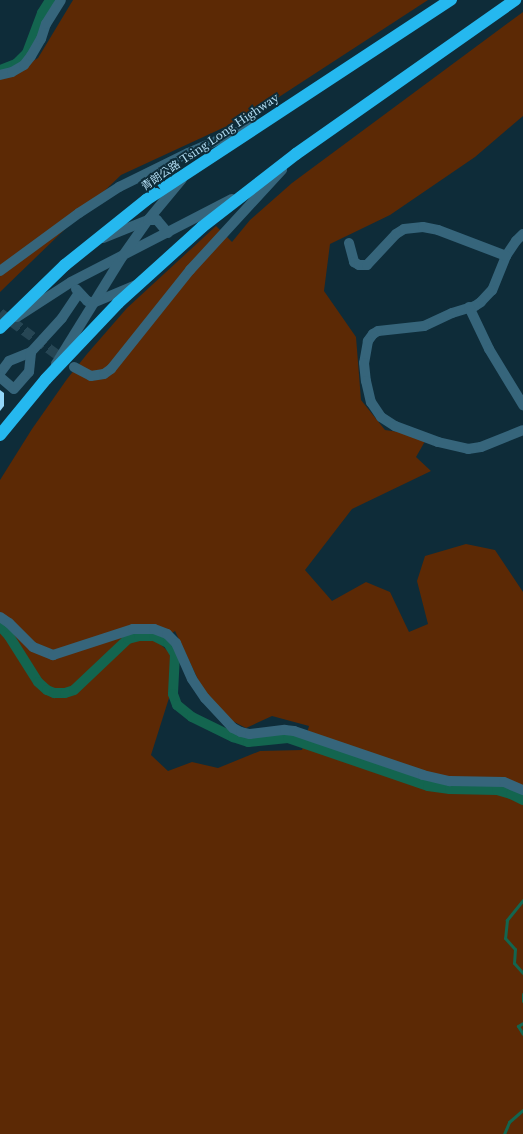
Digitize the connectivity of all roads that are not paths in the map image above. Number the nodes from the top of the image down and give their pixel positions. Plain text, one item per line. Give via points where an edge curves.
1 (60, 0) edge
2 (451, 0) edge
3 (515, 0) edge
4 (0, 75) edge
5 (269, 118) junction
6 (296, 154) junction
7 (190, 170) junction
8 (246, 191) junction
9 (148, 220) junction
10 (168, 233) junction
11 (523, 234) edge
12 (349, 243) dead end
13 (89, 244) junction
14 (506, 256) junction
15 (122, 257) junction
16 (0, 271) edge
17 (71, 282) junction
18 (138, 284) junction
19 (79, 294) junction
20 (90, 302) junction
21 (469, 307) junction
22 (62, 318) junction
23 (0, 328) edge
24 (31, 352) junction
25 (74, 367) tunnel mouth
26 (0, 373) edge
27 (0, 377) edge
28 (46, 379) junction
29 (523, 405) edge
30 (523, 430) edge
31 (0, 435) edge
32 (0, 617) edge
33 (523, 790) edge

1 - 4 street via 46,24 41,39 24,65
2 - 5 highway, 青朗公路 Tsing Long Highway
3 - 6 highway
5 - 7 highway, 青朗公路 Tsing Long Highway
5 - 16 street via 135,178 85,209
6 - 8 highway
6 - 25 street via 190,270 111,369 104,374 91,376
7 - 9 street
7 - 13 highway, 青朗公路 Tsing Long Highway
8 - 10 street
8 - 18 highway
9 - 10 street via 157,220
9 - 13 street
9 - 15 street
10 - 15 street
11 - 14 street
12 - 14 street via 354,262 359,265 367,264 404,229 438,230
13 - 23 highway, 青朗公路 Tsing Long Highway
14 - 21 street via 492,290 482,302
15 - 17 street
15 - 20 street
17 - 19 street
17 - 23 street
18 - 20 street
18 - 28 highway
19 - 20 street
19 - 22 street
20 - 22 street
20 - 28 street
21 - 29 street via 489,349
21 - 30 street via 452,312 424,326 384,329 373,334 368,341 364,363 371,402 381,417 391,424 462,448 481,447
22 - 24 street
24 - 26 street via 9,361
24 - 27 street via 29,372 14,389
28 - 31 highway
32 - 33 street via 33,647 53,655 133,629 154,629 167,634 176,643 192,679 204,698 233,728 241,732 250,734 294,731 423,775 450,781 504,782

